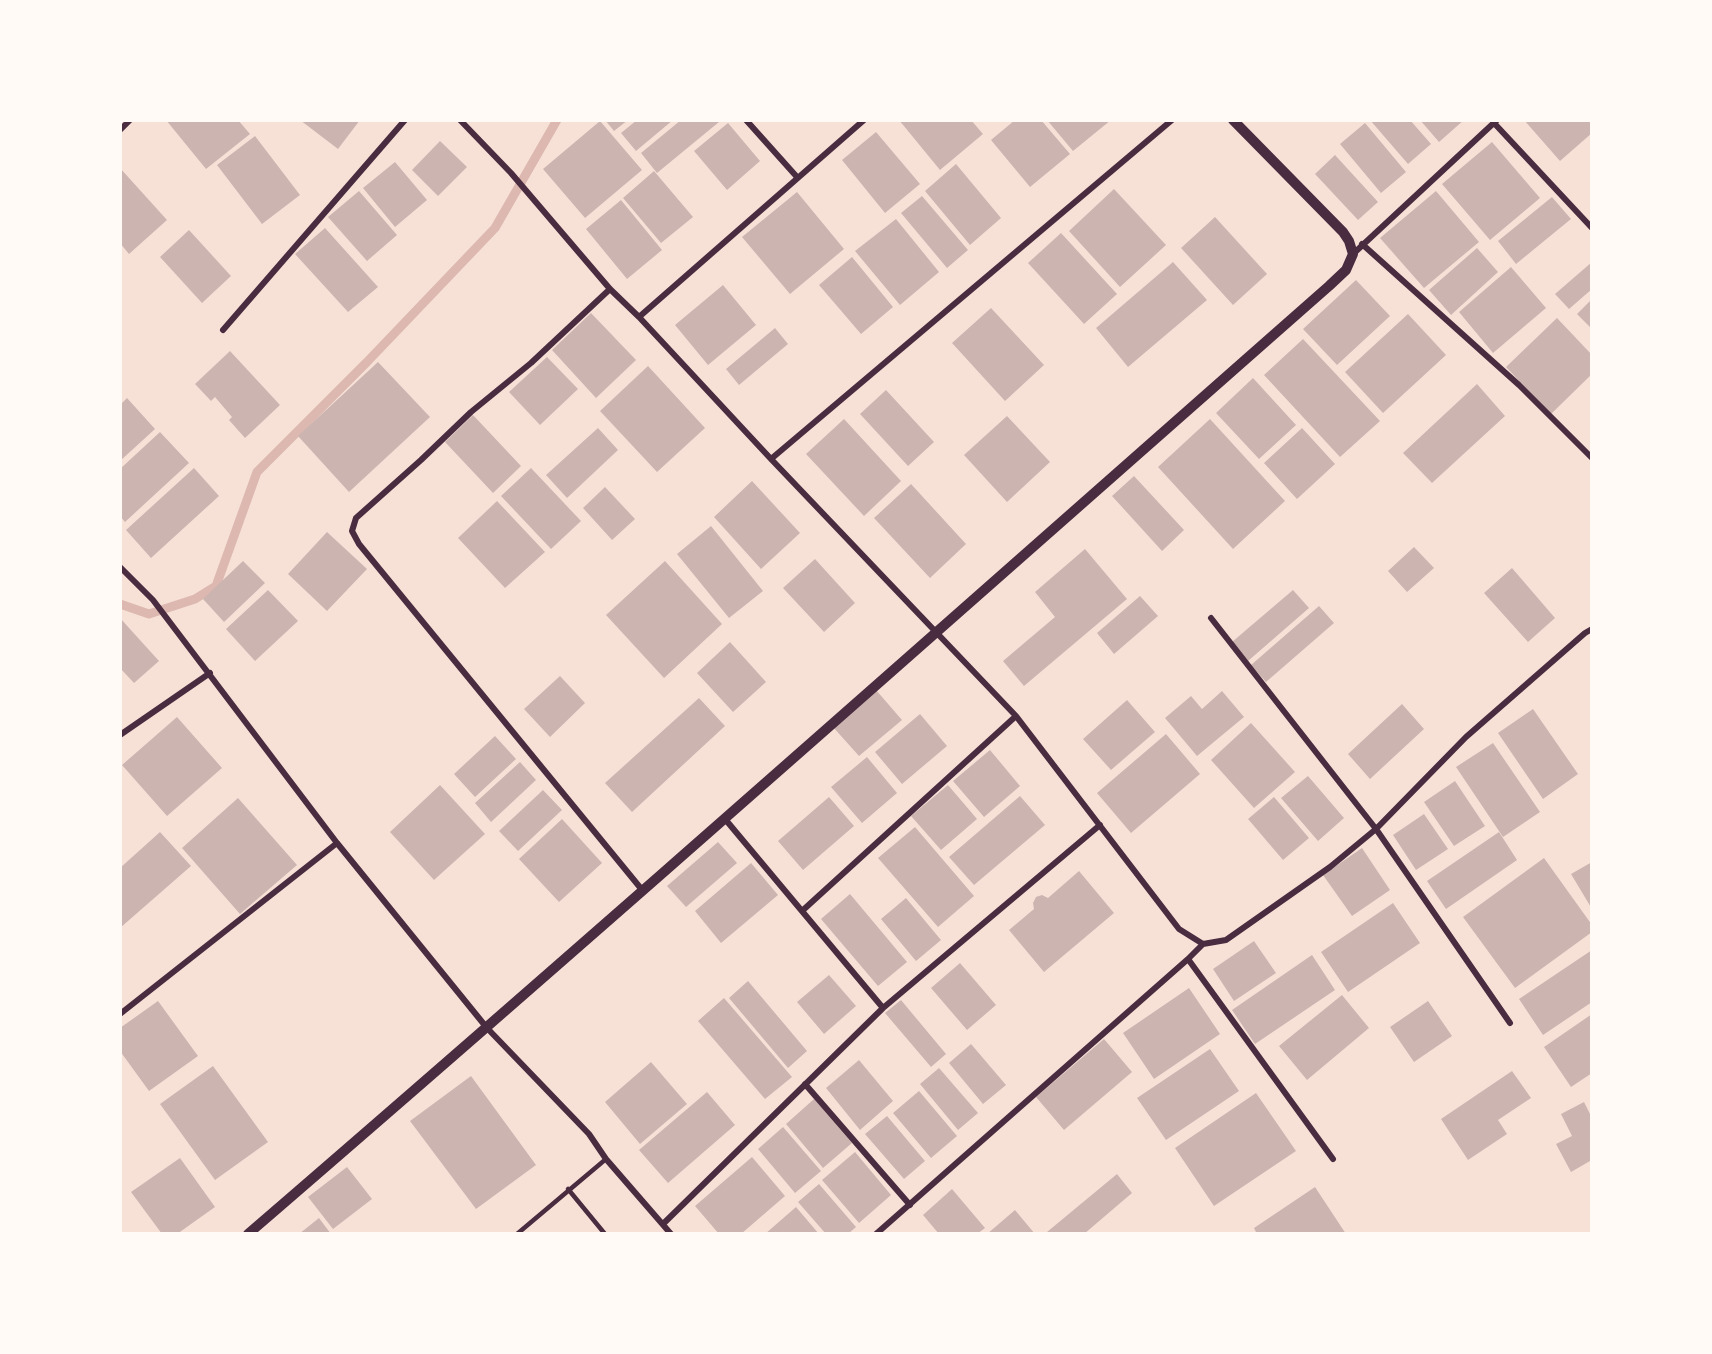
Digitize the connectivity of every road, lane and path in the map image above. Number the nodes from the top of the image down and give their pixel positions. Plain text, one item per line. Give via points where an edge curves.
1 (130, 120) edge
2 (405, 120) edge
3 (460, 120) edge
4 (746, 120) edge
5 (864, 120) edge
6 (1172, 120) edge
7 (1233, 120) edge
8 (1495, 121) edge
9 (120, 130) edge
10 (797, 177) junction
11 (1592, 228) edge
12 (1362, 244) junction
13 (1353, 254) junction
14 (610, 289) junction
15 (639, 317) junction
16 (223, 330) dead end
17 (1592, 458) edge
18 (771, 459) junction
19 (120, 567) edge
20 (1211, 618) dead end
21 (1592, 629) edge
22 (937, 632) junction
23 (210, 673) junction
24 (1016, 716) junction
25 (120, 735) edge
26 (725, 819) junction
27 (1100, 825) junction
28 (1376, 829) junction
29 (337, 843) junction
30 (643, 891) junction
31 (802, 911) junction
32 (1203, 944) junction
33 (1188, 959) junction
34 (883, 1008) junction
35 (120, 1014) edge
36 (1510, 1023) dead end
37 (487, 1028) junction
38 (805, 1084) junction
39 (606, 1159) junction
40 (1333, 1159) dead end
41 (568, 1189) junction
42 (910, 1205) junction
43 (663, 1224) junction
44 (248, 1234) edge
45 (517, 1234) edge
46 (605, 1234) edge
47 (671, 1234) edge
48 (876, 1234) edge

1 - 9 street
2 - 16 street
3 - 14 street via 512,173
4 - 10 street
5 - 10 street
6 - 18 street
7 - 13 street via 1343,232
8 - 11 street
8 - 12 street
10 - 15 street
12 - 13 street
12 - 17 street via 1520,385
13 - 22 street via 1346,270 1329,286
14 - 15 street
14 - 30 street via 356,518 352,531
15 - 18 street
18 - 22 street
19 - 23 street via 153,600
20 - 28 street
21 - 28 street via 1466,737
22 - 24 street
22 - 26 street
23 - 25 street
23 - 29 street
24 - 27 street
24 - 31 street
26 - 30 street
26 - 31 street
27 - 32 street via 1179,929
27 - 34 street
28 - 32 street via 1330,867 1226,940
28 - 36 street
29 - 35 street
29 - 37 street
30 - 37 street
31 - 34 street
32 - 33 street
33 - 40 street
33 - 42 street
34 - 38 street
37 - 39 street via 589,1134
37 - 44 street
38 - 42 street
38 - 43 street
39 - 41 lane
39 - 43 street
41 - 45 lane
41 - 46 lane
42 - 48 street
43 - 47 street

